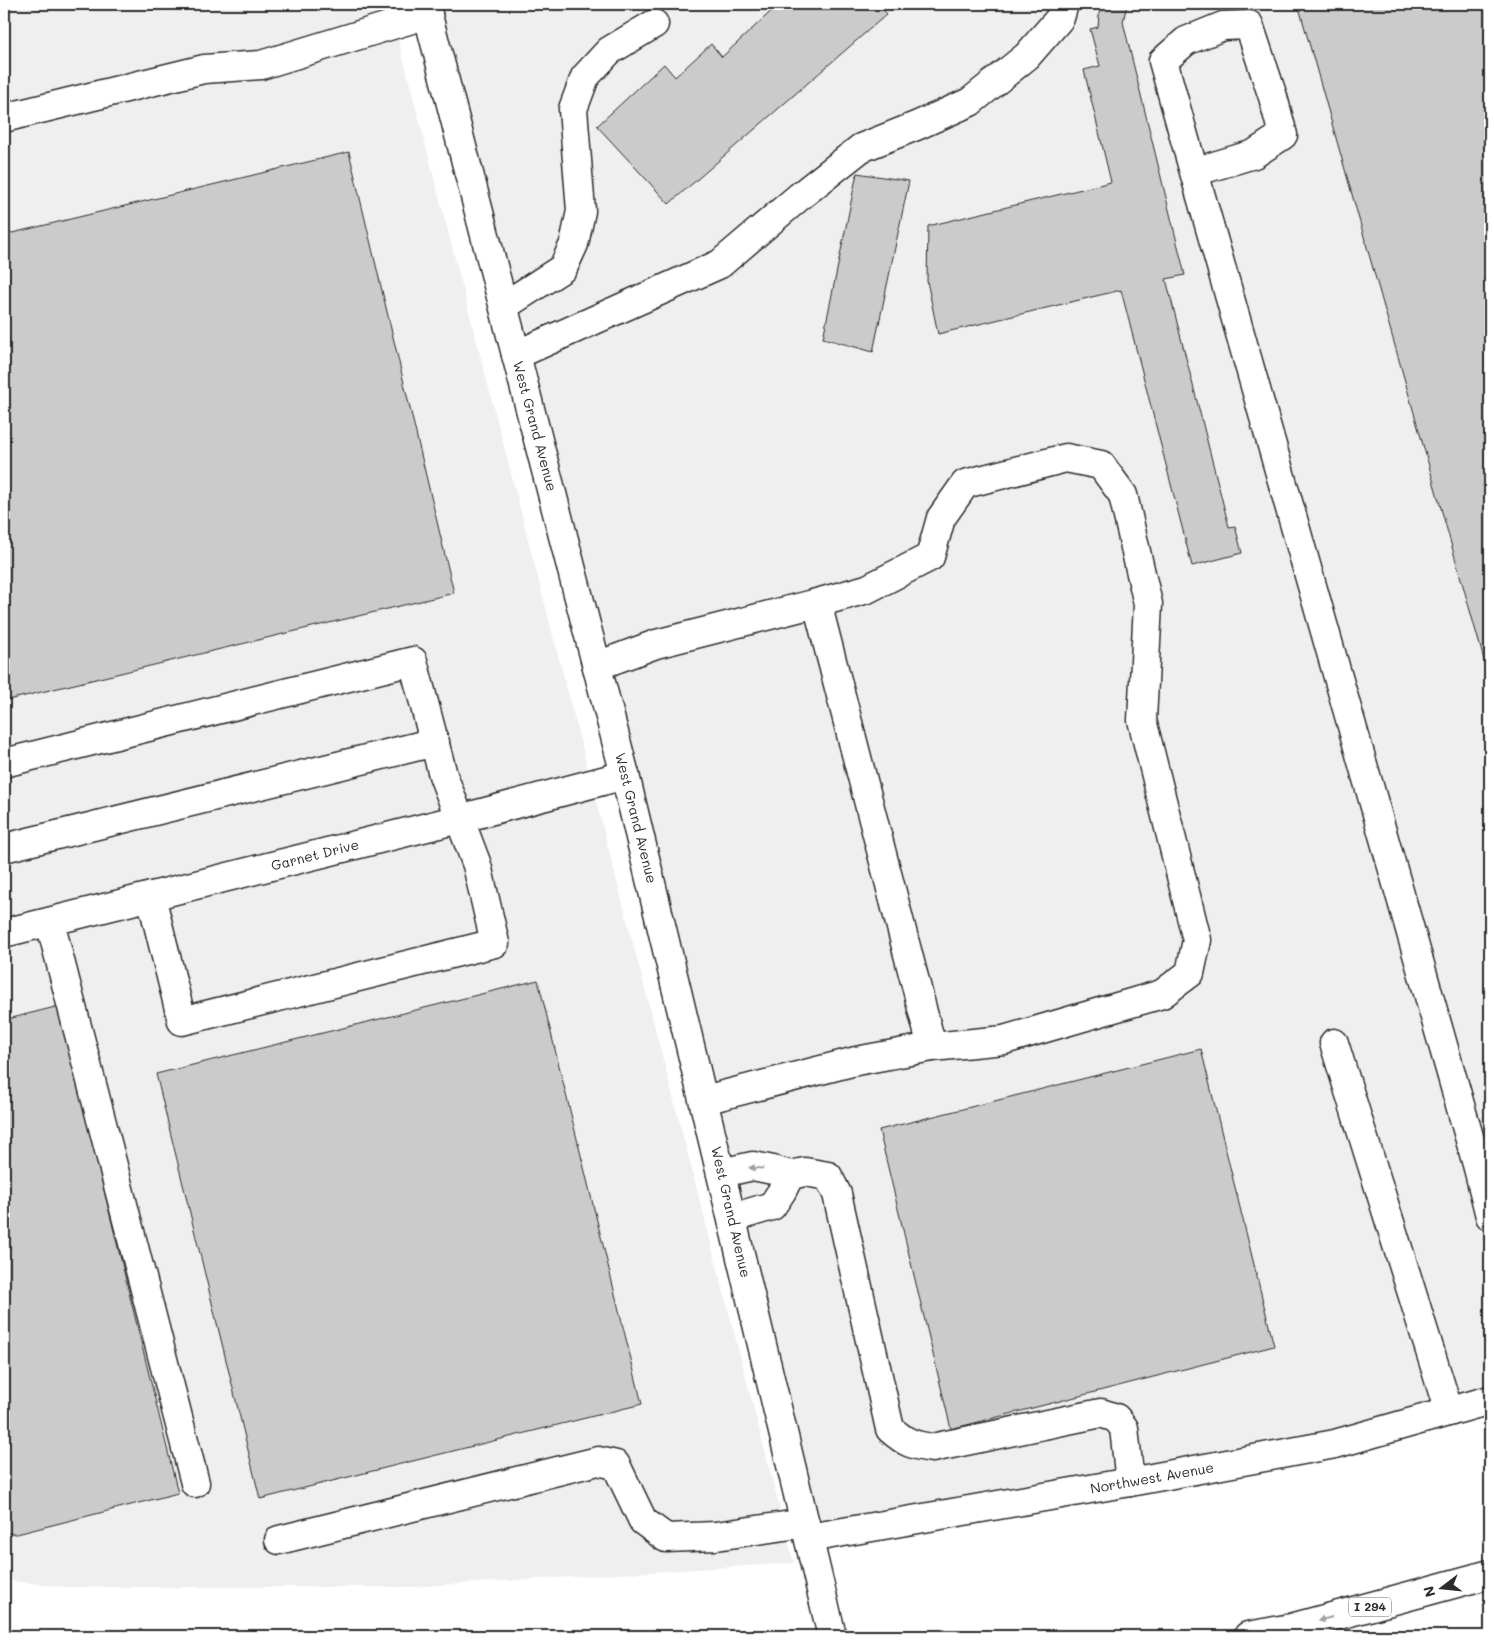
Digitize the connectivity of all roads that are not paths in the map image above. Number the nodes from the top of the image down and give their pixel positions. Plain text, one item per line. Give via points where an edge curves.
1 (1064, 4) edge
2 (427, 9) edge
3 (654, 24) dead end
4 (4, 118) edge
5 (1194, 172) junction
6 (504, 306) junction
7 (516, 355) junction
8 (817, 604) junction
9 (598, 666) junction
10 (435, 742) junction
11 (4, 763) edge
12 (625, 774) junction
13 (459, 819) junction
14 (4, 848) edge
15 (151, 896) junction
16 (50, 922) junction
17 (4, 933) edge
18 (1334, 1043) dead end
19 (932, 1047) junction
20 (704, 1100) junction
21 (721, 1172) junction
22 (790, 1175) junction
23 (1490, 1216) edge
24 (732, 1218) junction
25 (1490, 1400) edge
26 (1449, 1412) junction
27 (1130, 1482) junction
28 (194, 1483) dead end
29 (807, 1531) junction
30 (279, 1540) dead end
31 (1490, 1574) edge
32 (832, 1636) edge
33 (1248, 1636) edge

1 - 7 main road via 1060,18 1027,56 970,102 862,148 720,264
2 - 4 main road via 261,65 204,69
2 - 6 main road, West Grand Avenue
3 - 6 main road via 609,51 585,77 573,109 581,210 574,244 563,268
5 - 5 main road via 1164,61 1186,41 1223,26 1249,25 1283,135 1254,154
5 - 23 main road
6 - 7 main road, West Grand Avenue
7 - 9 main road, West Grand Avenue
8 - 9 main road via 656,644
8 - 19 main road
8 - 19 main road via 867,589 930,557 941,518 965,484 1066,458 1101,465 1123,495 1148,604 1142,720 1197,940 1190,973 1162,994 1004,1040
9 - 12 main road, West Grand Avenue
10 - 11 main road via 413,661
10 - 13 main road
10 - 14 main road
12 - 13 main road, Garnet Drive
12 - 20 main road, West Grand Avenue
13 - 15 main road, Garnet Drive
13 - 15 main road via 477,865 496,942 182,1021
15 - 16 main road, Garnet Drive
16 - 17 main road, Garnet Drive
16 - 28 main road
18 - 26 main road
19 - 20 main road via 856,1061
20 - 21 main road, West Grand Avenue
22 -> 21 main road via 753,1166
21 - 24 main road, West Grand Avenue
22 - 24 main road via 772,1206
22 - 27 main road via 806,1172 828,1176 837,1194 890,1430 903,1441 932,1448 1101,1413 1116,1418 1124,1428
24 - 29 main road, West Grand Avenue
25 - 26 main road, Northwest Avenue
26 - 27 main road, Northwest Avenue via 1335,1444
27 - 29 main road, Northwest Avenue
29 - 30 main road, Northwest Avenue via 666,1538 643,1521 616,1466 598,1461
29 - 32 main road, West Grand Avenue
31 -> 33 main road, I 294 via 1291,1628

